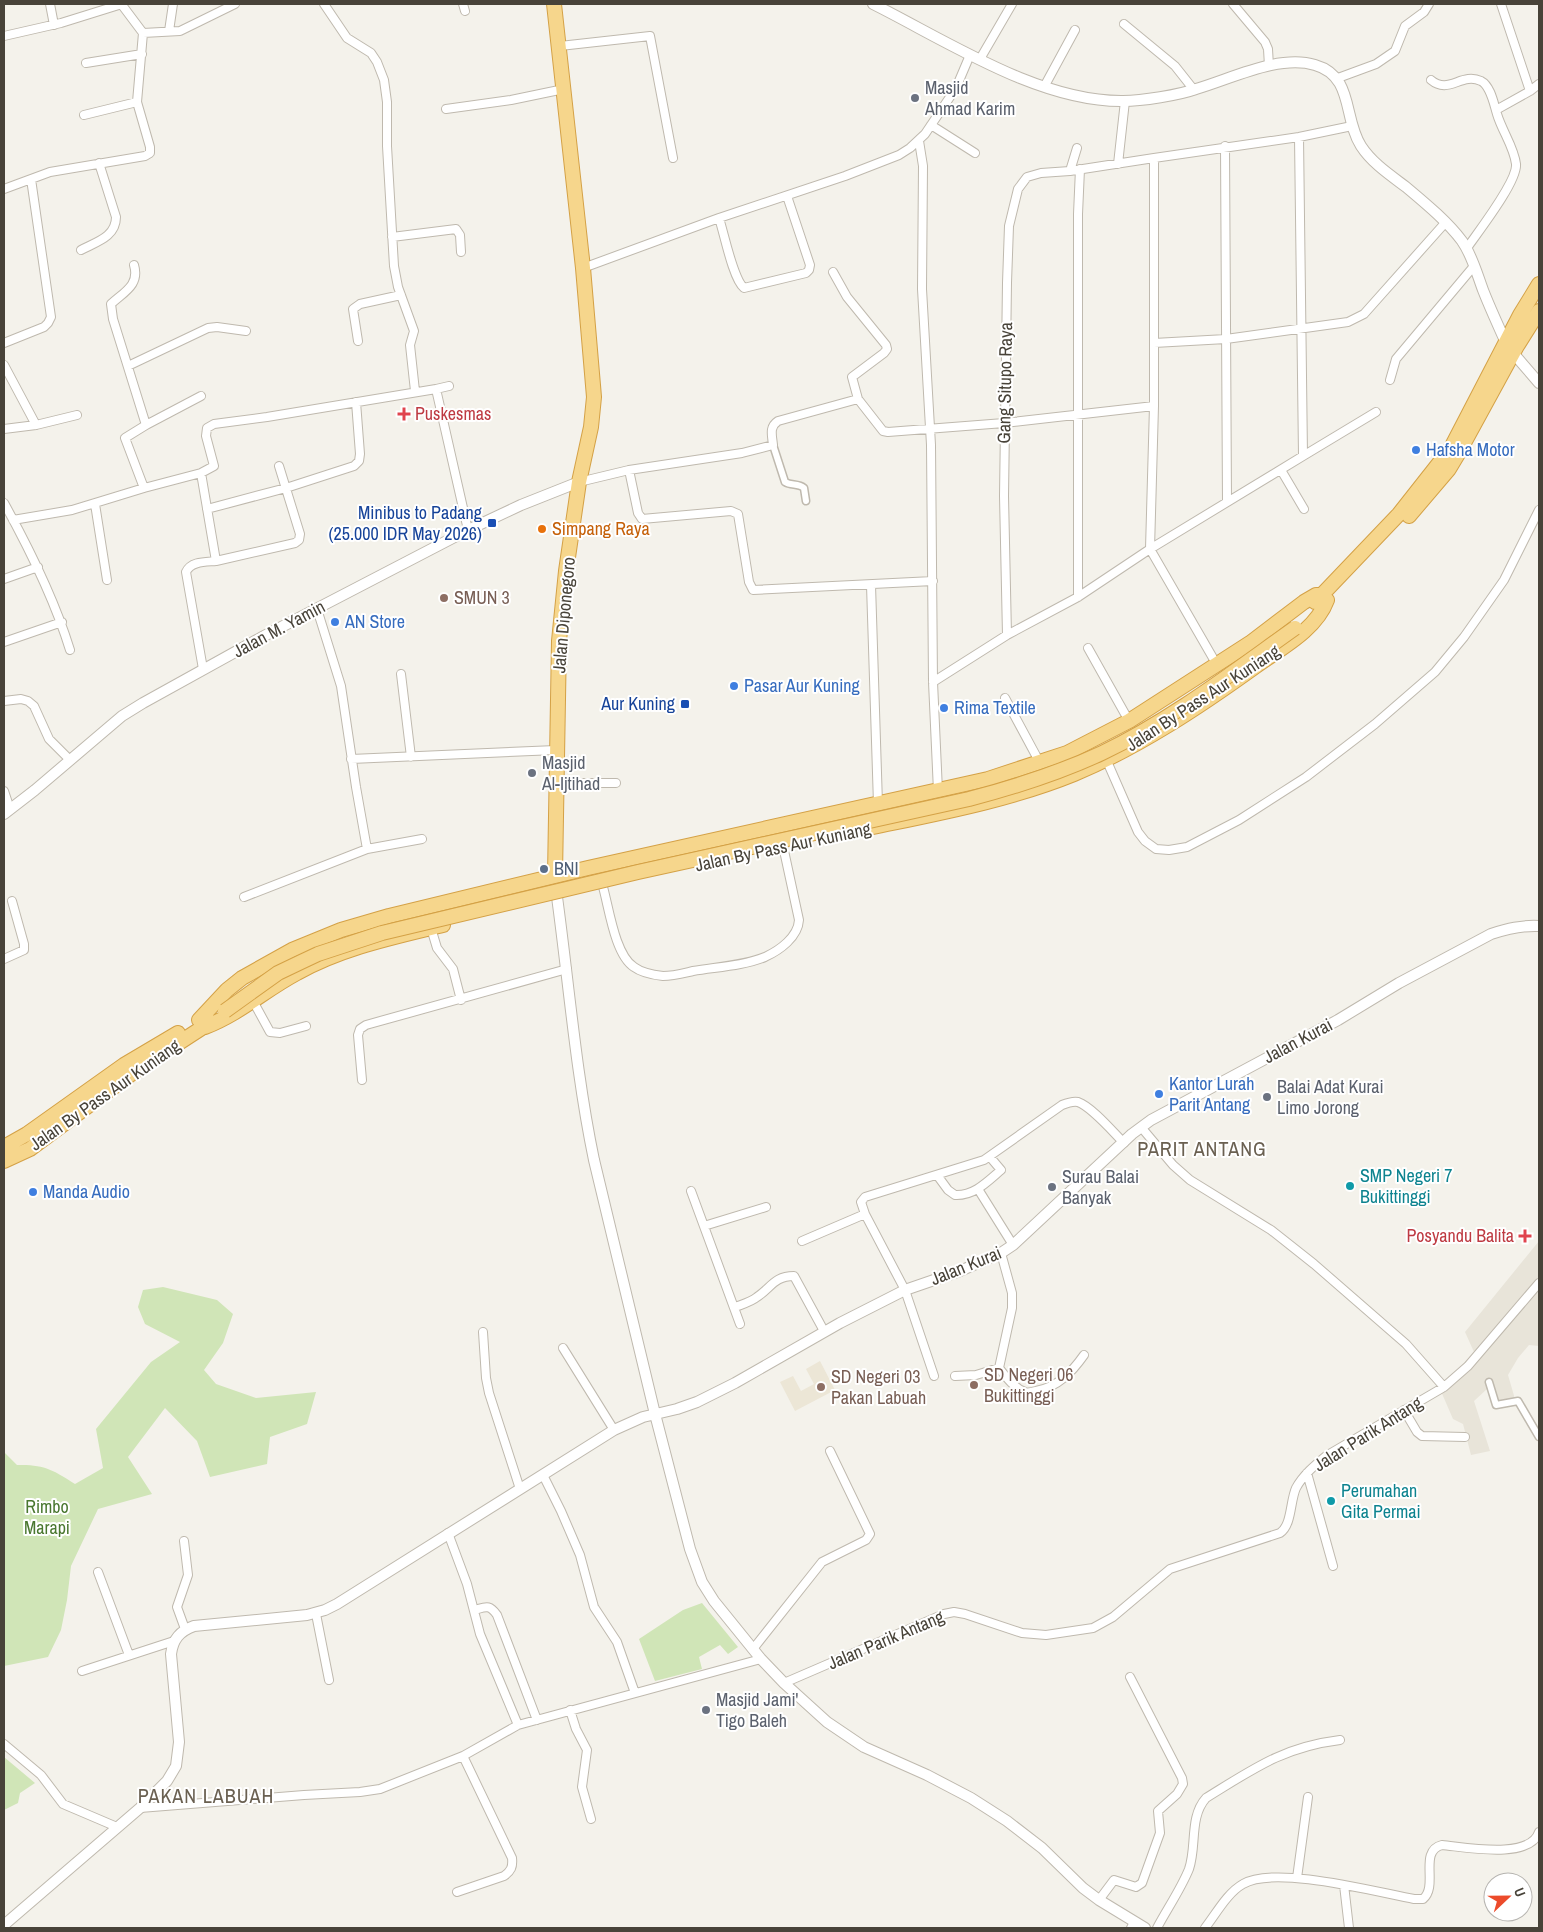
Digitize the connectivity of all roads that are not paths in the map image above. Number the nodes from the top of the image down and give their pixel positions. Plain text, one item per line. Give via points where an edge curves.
1 (50, 4) edge
2 (122, 4) edge
3 (173, 4) edge
4 (234, 4) edge
5 (324, 4) edge
6 (554, 4) edge
7 (873, 4) edge
8 (1012, 4) edge
9 (1233, 4) edge
10 (1429, 4) edge
11 (1501, 4) edge
12 (1124, 24) dead end
13 (54, 25) junction
14 (1075, 30) dead end
15 (169, 31) junction
16 (143, 33) junction
17 (4, 36) edge
18 (560, 46) junction
19 (142, 54) junction
20 (970, 55) junction
21 (980, 59) junction
22 (86, 64) dead end
23 (1269, 66) junction
24 (1338, 78) junction
25 (1431, 80) dead end
26 (1539, 84) edge
27 (1044, 87) junction
28 (564, 89) junction
29 (1194, 90) junction
30 (1530, 92) junction
31 (1125, 101) junction
32 (137, 102) junction
33 (446, 109) dead end
34 (1496, 110) junction
35 (84, 116) dead end
36 (931, 125) junction
37 (1352, 126) junction
38 (1299, 137) junction
39 (920, 141) junction
40 (1225, 146) junction
41 (1077, 148) dead end
42 (975, 153) dead end
43 (673, 158) dead end
44 (1154, 158) junction
45 (98, 163) junction
46 (1118, 164) junction
47 (1080, 169) junction
48 (1070, 171) junction
49 (31, 179) junction
50 (4, 189) edge
51 (787, 196) junction
52 (719, 218) junction
53 (1445, 222) junction
54 (392, 237) junction
55 (1467, 248) junction
56 (81, 250) dead end
57 (462, 252) dead end
58 (134, 265) dead end
59 (1474, 266) junction
60 (583, 268) junction
61 (833, 272) dead end
62 (1539, 284) edge
63 (401, 295) junction
64 (1539, 311) edge
65 (1302, 328) junction
66 (246, 331) dead end
67 (1226, 339) junction
68 (358, 341) dead end
69 (4, 342) edge
70 (1154, 343) junction
71 (1510, 348) junction
72 (4, 365) edge
73 (128, 366) junction
74 (1390, 380) dead end
75 (1539, 382) edge
76 (449, 386) dead end
77 (436, 389) junction
78 (415, 391) junction
79 (201, 396) dead end
80 (858, 399) junction
81 (356, 402) junction
82 (1154, 406) junction
83 (1376, 412) dead end
84 (1078, 414) junction
85 (78, 415) dead end
86 (1004, 423) junction
87 (36, 424) junction
88 (146, 425) junction
89 (4, 429) edge
90 (930, 430) junction
91 (773, 445) junction
92 (1303, 456) junction
93 (279, 466) dead end
94 (629, 470) junction
95 (1281, 470) junction
96 (201, 473) junction
97 (579, 482) junction
98 (144, 488) junction
99 (286, 488) junction
100 (806, 501) dead end
101 (1227, 502) junction
102 (4, 503) edge
103 (95, 504) junction
104 (207, 509) junction
105 (1304, 509) dead end
106 (1539, 510) edge
107 (13, 520) junction
108 (468, 530) junction
109 (1150, 549) junction
110 (216, 562) junction
111 (38, 567) junction
112 (4, 579) edge
113 (107, 580) dead end
114 (933, 581) junction
115 (871, 585) junction
116 (1078, 597) junction
117 (1325, 597) junction
118 (317, 609) junction
119 (62, 622) junction
120 (1007, 636) junction
121 (4, 642) edge
122 (1088, 648) dead end
123 (70, 650) dead end
124 (1217, 665) junction
125 (203, 669) junction
126 (402, 674) dead end
127 (933, 682) junction
128 (1005, 698) dead end
129 (4, 701) edge
130 (1129, 721) junction
131 (556, 750) junction
132 (411, 757) junction
133 (1106, 759) junction
134 (70, 760) junction
135 (351, 760) junction
136 (1040, 764) junction
137 (557, 782) junction
138 (616, 783) dead end
139 (4, 791) edge
140 (938, 791) junction
141 (878, 804) junction
142 (7, 811) edge
143 (422, 839) dead end
144 (783, 846) junction
145 (367, 849) junction
146 (680, 849) junction
147 (684, 868) junction
148 (554, 876) junction
149 (603, 887) junction
150 (244, 897) dead end
151 (557, 897) junction
152 (12, 902) dead end
153 (1539, 926) edge
154 (431, 928) junction
155 (4, 959) edge
156 (567, 969) junction
157 (461, 1000) junction
158 (253, 1001) junction
159 (202, 1023) junction
160 (306, 1026) dead end
161 (128, 1070) junction
162 (362, 1080) dead end
163 (1141, 1127) junction
164 (1124, 1142) junction
165 (4, 1147) edge
166 (990, 1156) junction
167 (4, 1161) edge
168 (937, 1175) junction
169 (978, 1189) junction
170 (691, 1192) dead end
171 (766, 1207) dead end
172 (865, 1214) junction
173 (704, 1226) junction
174 (802, 1240) dead end
175 (1013, 1245) junction
176 (1000, 1253) junction
177 (1539, 1283) edge
178 (905, 1290) junction
179 (735, 1307) junction
180 (740, 1324) dead end
181 (824, 1331) junction
182 (483, 1332) dead end
183 (563, 1348) dead end
184 (1084, 1355) dead end
185 (999, 1368) junction
186 (934, 1376) dead end
187 (955, 1376) dead end
188 (1489, 1382) dead end
189 (1444, 1386) junction
190 (1404, 1410) junction
191 (655, 1414) junction
192 (614, 1430) junction
193 (1539, 1436) edge
194 (1465, 1437) dead end
195 (830, 1450) dead end
196 (1307, 1473) junction
197 (543, 1475) junction
198 (520, 1489) junction
199 (448, 1533) junction
200 (184, 1541) dead end
201 (1333, 1566) dead end
202 (98, 1572) dead end
203 (474, 1610) junction
204 (316, 1614) junction
205 (185, 1630) junction
206 (174, 1641) junction
207 (752, 1649) junction
208 (128, 1655) junction
209 (761, 1659) junction
210 (82, 1671) dead end
211 (1130, 1677) dead end
212 (329, 1680) dead end
213 (784, 1683) junction
214 (635, 1693) junction
215 (570, 1710) junction
216 (537, 1720) junction
217 (518, 1725) junction
218 (1340, 1740) dead end
219 (4, 1744) edge
220 (463, 1756) junction
221 (1308, 1797) dead end
222 (140, 1808) junction
223 (591, 1819) dead end
224 (117, 1827) junction
225 (1539, 1832) edge
226 (1297, 1878) junction
227 (1344, 1886) junction
228 (457, 1892) dead end
229 (1099, 1900) junction
230 (4, 1925) edge
231 (1133, 1925) edge
232 (1145, 1928) edge
233 (1157, 1928) edge
234 (1205, 1928) edge
235 (1348, 1928) edge

1 - 13 street
2 - 13 street
2 - 16 street
3 - 15 street
4 - 15 street via 185,29
5 - 54 street via 348,38 371,53 383,75
6 - 18 highway, Jalan Diponegoro
7 - 20 street
8 - 21 street
9 - 23 street via 1265,42
10 - 24 street via 1424,12 1405,26 1395,51 1376,64
11 - 30 street
12 - 29 street via 1176,66
13 - 17 street
14 - 27 street
15 - 16 street
16 - 19 street
18 - 28 highway, Jalan Diponegoro
18 - 43 street via 650,36
19 - 22 street
19 - 32 street
20 - 21 street
20 - 36 street via 956,88
21 - 27 street
23 - 24 street via 1285,62 1314,64
23 - 29 street
24 - 37 street
25 - 34 street via 1437,86 1469,78 1483,82
26 - 30 street
27 - 31 street via 1080,97
28 - 33 street
28 - 60 highway, Jalan Diponegoro
29 - 31 street
30 - 34 street
31 - 46 street
32 - 35 street
32 - 45 street via 150,153
34 - 55 street via 1514,154 1516,171
36 - 39 street
36 - 42 street
37 - 38 street, Gang Situpo Raya
37 - 53 street via 1359,143 1380,168
38 - 40 street, Gang Situpo Raya
38 - 65 street
39 - 51 street via 899,155
39 - 90 street via 923,166 922,289
40 - 44 street, Gang Situpo Raya
40 - 67 street
41 - 48 street
44 - 46 street, Gang Situpo Raya
44 - 70 street
45 - 49 street
45 - 56 street via 116,224 113,232
46 - 47 street, Gang Situpo Raya
47 - 48 street, Gang Situpo Raya
47 - 84 street
48 - 86 street, Gang Situpo Raya via 1027,177 1018,190 1010,226
49 - 50 street
49 - 69 street via 51,317 44,327
51 - 52 street
51 - 52 street via 810,265 806,273 744,288 733,266
52 - 60 street
53 - 55 street
53 - 65 street via 1364,314 1348,322
54 - 57 street via 456,229
54 - 63 street
55 - 59 street
58 - 73 street via 135,280 110,304
59 - 71 street
59 - 74 street via 1396,359
60 - 97 highway, Jalan Diponegoro via 594,397
61 - 80 street via 847,297 887,349 852,376
62 - 71 highway, Jalan By Pass Aur Kuniang via 1520,315
63 - 68 street via 360,304 354,309
63 - 78 street via 414,331 410,345
64 - 71 highway, Jalan By Pass Aur Kuniang via 1516,346
65 - 67 street
65 - 92 street
66 - 73 street via 208,328
67 - 70 street
67 - 101 street
70 - 82 street
71 - 75 street
71 - 117 highway, Jalan By Pass Aur Kuniang via 1454,451
72 - 87 street
73 - 88 street
76 - 77 street
77 - 78 street
77 - 108 street
78 - 81 street
79 - 88 street
80 - 90 street via 883,431
80 - 91 street via 778,421 771,429
81 - 96 street via 210,426 206,436 214,466
81 - 99 street via 359,461 354,466
82 - 84 street
82 - 109 street
83 - 92 street
84 - 86 street
84 - 116 street
85 - 87 street
86 - 90 street
86 - 120 street, Gang Situpo Raya
87 - 89 street
88 - 98 street via 125,438
90 - 114 street
91 - 94 street via 742,453
91 - 100 street via 785,482 804,488
92 - 95 street
93 - 99 street
94 - 97 street
94 - 115 street via 642,520 731,511 738,514 753,590
95 - 101 street
95 - 105 street
96 - 98 street
96 - 104 street
97 - 108 street, Jalan M. Yamin
97 - 131 highway, Jalan Diponegoro via 566,571
98 - 103 street
99 - 104 street
99 - 110 street via 299,540
101 - 109 street
102 - 107 street
103 - 107 street
103 - 113 street
104 - 110 street
106 - 133 street via 1504,580 1435,672 1306,777 1239,820 1187,847 1156,849 1138,832
107 - 111 street
108 - 118 street, Jalan M. Yamin
109 - 116 street
109 - 124 street
110 - 125 street via 193,565 186,572
111 - 112 street
111 - 119 street
114 - 115 street
114 - 127 street
115 - 141 street
116 - 120 street
117 - 124 highway, Jalan By Pass Aur Kuniang via 1316,595 1304,602
117 - 133 highway, Jalan By Pass Aur Kuniang via 1323,612 1284,646 1187,713
117 - 159 highway, Jalan By Pass Aur Kuniang via 1292,626 1133,728 1061,764 966,792 379,926 342,938 275,968
118 - 125 street, Jalan M. Yamin
118 - 135 street via 341,686
119 - 121 street
119 - 123 street
120 - 127 street
122 - 130 street
124 - 130 highway, Jalan By Pass Aur Kuniang
125 - 134 street, Jalan M. Yamin via 122,716
126 - 132 street
127 - 140 street
128 - 136 street
129 - 134 street via 21,699 34,706 49,739
130 - 136 highway, Jalan By Pass Aur Kuniang
131 - 132 street
131 - 137 highway, Jalan Diponegoro
132 - 135 street
133 - 144 highway, Jalan By Pass Aur Kuniang via 1074,774 1004,797
134 - 142 street, Jalan M. Yamin
135 - 145 street
136 - 140 highway, Jalan By Pass Aur Kuniang
137 - 138 street
137 - 148 highway, Jalan Diponegoro
139 - 142 street
140 - 141 highway, Jalan By Pass Aur Kuniang
141 - 146 highway, Jalan By Pass Aur Kuniang
143 - 145 street
144 - 147 highway, Jalan By Pass Aur Kuniang
144 - 149 street via 799,929 773,952 751,961 665,976 634,967 619,946
145 - 150 street
146 - 147 highway
146 - 148 highway, Jalan By Pass Aur Kuniang
147 - 149 highway, Jalan By Pass Aur Kuniang
148 - 159 highway, Jalan By Pass Aur Kuniang via 389,916 313,940 242,978 227,990
149 - 151 highway, Jalan By Pass Aur Kuniang
151 - 154 highway, Jalan By Pass Aur Kuniang
151 - 156 street
152 - 155 street via 24,950
153 - 163 street, Jalan Kurai via 1525,925 1491,934 1338,1020 1163,1112
154 - 157 street via 437,948 453,969
154 - 158 highway, Jalan By Pass Aur Kuniang via 321,961
156 - 157 street
156 - 191 street via 588,1130
157 - 162 street via 374,1022 360,1029
158 - 159 highway, Jalan By Pass Aur Kuniang via 229,1017
158 - 160 street via 270,1032 280,1033
159 - 161 highway, Jalan By Pass Aur Kuniang
161 - 165 highway, Jalan By Pass Aur Kuniang
161 - 167 highway, Jalan By Pass Aur Kuniang via 30,1148
163 - 164 street, Jalan Kurai
163 - 189 street via 1190,1180 1271,1230 1314,1264 1406,1344
164 - 166 street via 1084,1106 1070,1102
164 - 175 street, Jalan Kurai
166 - 168 street
166 - 169 street via 1001,1170
168 - 169 street via 955,1195
168 - 172 street via 865,1197 861,1202
169 - 175 street
170 - 173 street
171 - 173 street
172 - 174 street
172 - 178 street
173 - 179 street
175 - 176 street, Jalan Kurai
176 - 178 street, Jalan Kurai
176 - 185 street via 1012,1293 1012,1308
177 - 189 street, Jalan Parik Antang via 1468,1366
178 - 181 street, Jalan Kurai
178 - 186 street
179 - 180 street
179 - 181 street via 754,1299 776,1280 794,1276
181 - 191 street, Jalan Kurai via 697,1402
182 - 198 street via 489,1393
183 - 192 street
184 - 185 street via 1062,1381 1027,1393 1016,1387
185 - 187 street via 976,1375
188 - 193 street via 1496,1405 1518,1401
189 - 190 street, Jalan Parik Antang
190 - 194 street via 1422,1436
190 - 196 street, Jalan Parik Antang via 1326,1456
191 - 192 street, Jalan Kurai
191 - 207 street via 702,1582
192 - 197 street, Jalan Kurai
195 - 207 street via 870,1534 866,1540 822,1562
196 - 201 street
196 - 213 street, Jalan Parik Antang via 1296,1488 1283,1531 1170,1569 1113,1617 1093,1628 1046,1635 1022,1633 954,1612
197 - 198 street, Jalan Kurai
197 - 214 street via 562,1510 580,1555 594,1606 617,1642
198 - 199 street, Jalan Kurai
199 - 203 street
199 - 204 street, Jalan Kurai
200 - 205 street via 188,1575 177,1607
202 - 208 street
203 - 216 street via 487,1606 497,1616
203 - 217 street via 480,1634
204 - 205 street via 194,1626
204 - 212 street
205 - 206 street
206 - 208 street
206 - 222 street via 177,1761 167,1781
207 - 209 street
208 - 210 street
209 - 213 street
209 - 214 street
211 - 229 street via 1183,1784 1158,1811 1160,1832 1142,1883 1136,1887 1114,1880
213 - 229 street via 843,1734 971,1798 1006,1821 1042,1848 1082,1888
214 - 215 street
215 - 216 street
215 - 223 street via 587,1750 582,1787
216 - 217 street
217 - 220 street
218 - 233 street via 1316,1743 1275,1757 1206,1798 1196,1814 1188,1871
219 - 224 street via 41,1775 63,1804
220 - 222 street via 380,1789
220 - 228 street via 513,1866 504,1876
221 - 226 street
222 - 224 street
224 - 230 street
225 - 227 street via 1531,1844 1497,1850 1437,1846 1431,1854 1428,1892 1423,1899
226 - 227 street
226 - 234 street via 1267,1877 1242,1884
227 - 235 street
229 - 231 street
231 - 232 street

